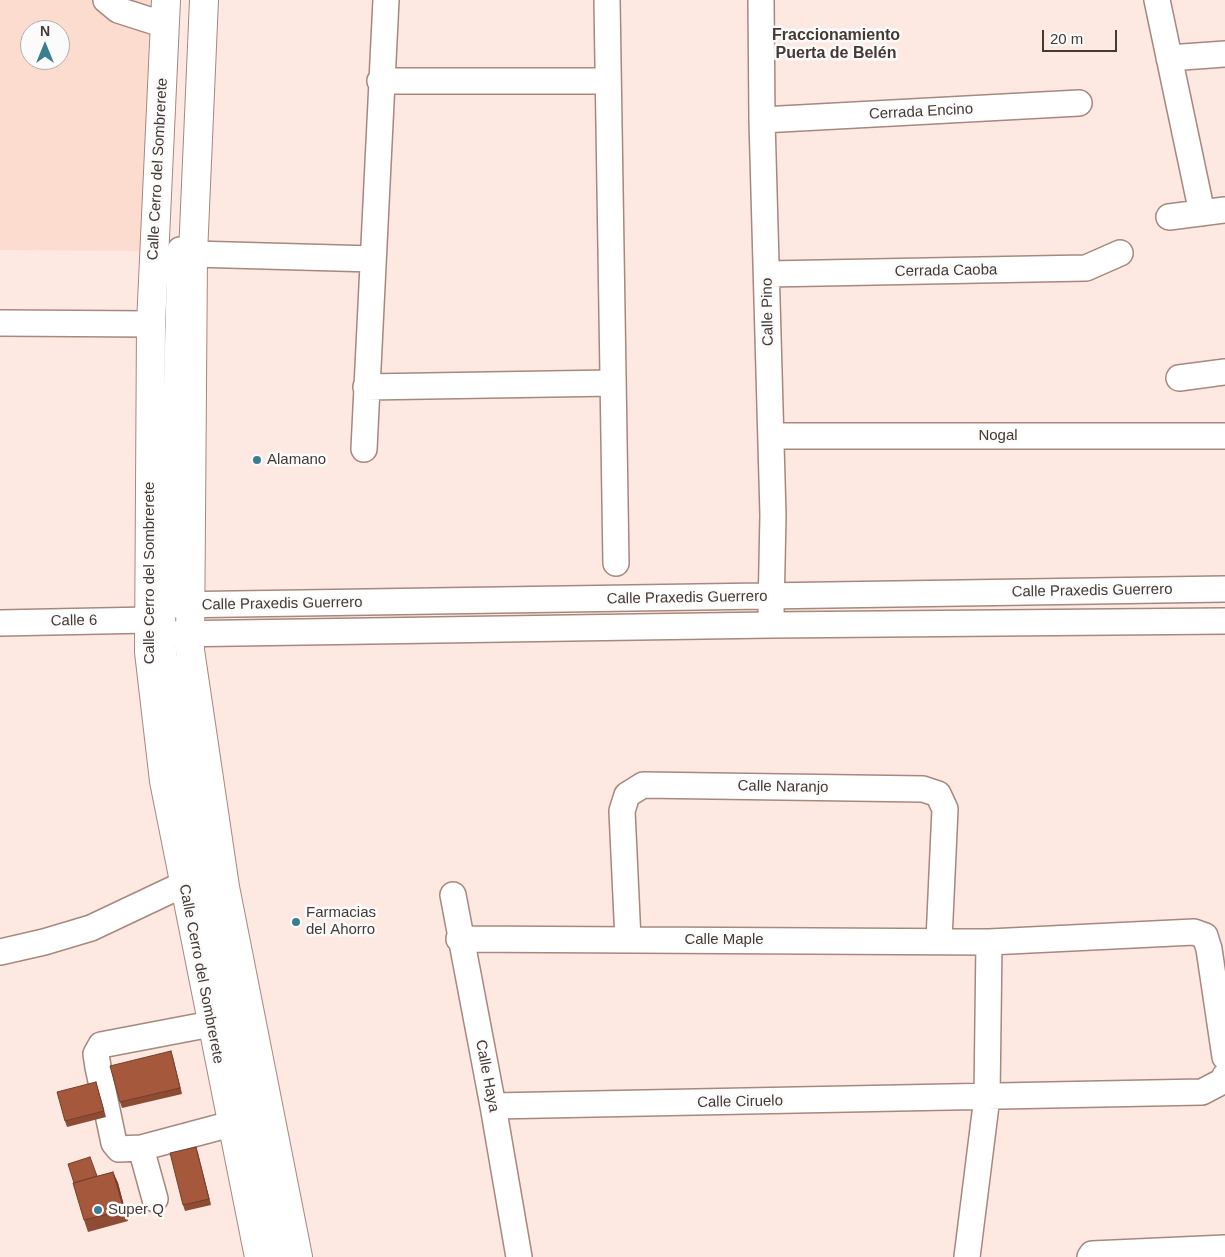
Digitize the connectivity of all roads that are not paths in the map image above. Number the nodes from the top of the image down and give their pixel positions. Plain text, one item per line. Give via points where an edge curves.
1 (106, 0) edge
2 (179, 0) edge
3 (195, 0) edge
4 (204, 0) edge
5 (386, 0) edge
6 (607, 0) edge
7 (762, 0) edge
8 (1156, 0) edge
9 (165, 12) edge
10 (1225, 54) edge
11 (1169, 58) junction
12 (380, 81) junction
13 (607, 81) junction
14 (1079, 103) dead end
15 (762, 120) junction
16 (1213, 211) edge
17 (1169, 217) dead end
18 (1120, 253) dead end
19 (193, 254) junction
20 (373, 259) junction
21 (768, 274) junction
22 (0, 324) edge
23 (151, 324) junction
24 (1225, 372) edge
25 (1179, 378) dead end
26 (612, 383) junction
27 (366, 387) junction
28 (771, 436) junction
29 (1225, 436) edge
30 (364, 449) dead end
31 (616, 563) dead end
32 (1225, 589) edge
33 (771, 597) junction
34 (166, 620) junction
35 (1225, 621) edge
36 (0, 623) edge
37 (771, 625) junction
38 (184, 884) junction
39 (453, 895) dead end
40 (459, 939) junction
41 (628, 940) junction
42 (939, 940) junction
43 (989, 942) junction
44 (0, 952) edge
45 (211, 1024) junction
46 (1225, 1057) edge
47 (1225, 1076) edge
48 (987, 1097) junction
49 (493, 1106) junction
50 (231, 1124) junction
51 (141, 1148) junction
52 (154, 1199) dead end
53 (1225, 1248) edge
54 (259, 1257) edge
55 (272, 1257) edge
56 (282, 1257) edge
57 (298, 1257) edge
58 (519, 1257) edge
59 (967, 1257) edge
60 (1090, 1257) edge

1 - 9 street via 118,10
2 - 34 street via 161,324 160,487 167,504
3 - 34 street via 180,256
4 - 19 main road, Calle Cerro del Sombrerete
5 - 12 street
6 - 13 street
7 - 15 street, Calle Pino
8 - 11 street
9 - 23 main road, Calle Cerro del Sombrerete
10 - 11 street
11 - 16 street
12 - 13 street
12 - 20 street
13 - 26 street
14 - 15 street, Cerrada Encino
15 - 21 street, Calle Pino
16 - 17 street
18 - 21 street, Cerrada Caoba via 1086,268
19 - 20 street
19 - 34 main road, Calle Cerro del Sombrerete
20 - 27 street
21 - 28 street, Calle Pino
22 - 23 street
23 - 34 main road, Calle Cerro del Sombrerete
24 - 25 street
26 - 27 street
26 - 31 street
27 - 30 street
28 - 29 street, Nogal
28 - 33 street, Calle Pino
32 - 33 street, Calle Praxedis Guerrero
33 - 34 street, Calle Praxedis Guerrero
33 - 37 street, Calle Pino
34 - 36 street, Calle 6
34 - 37 street, Calle Praxedis Guerrero
34 - 38 main road, Calle Cerro del Sombrerete via 164,781
34 - 55 street via 164,683 179,784 200,908
34 - 56 street via 209,896
34 - 57 main road, Calle Cerro del Sombrerete via 225,887
35 - 37 street, Calle Praxedis Guerrero
38 - 44 street via 91,928
38 - 45 main road, Calle Cerro del Sombrerete
39 - 40 street, Calle Haya
40 - 41 street, Calle Maple
40 - 49 street, Calle Haya
41 - 42 street, Calle Maple
41 - 42 street, Calle Naranjo via 622,811 626,795 643,785 923,789 938,794 945,809
42 - 43 street, Calle Maple
43 - 46 street, Calle Maple via 1194,932 1205,936
43 - 48 street
45 - 50 main road, Calle Cerro del Sombrerete
45 - 51 street via 101,1045 96,1054 114,1143 119,1149
47 - 48 street, Calle Ciruelo via 1224,1082 1202,1092
48 - 49 street, Calle Ciruelo
48 - 59 street
49 - 58 street, Calle Haya
50 - 51 street
50 - 54 main road, Calle Cerro del Sombrerete
51 - 52 street
53 - 60 street via 1092,1254

